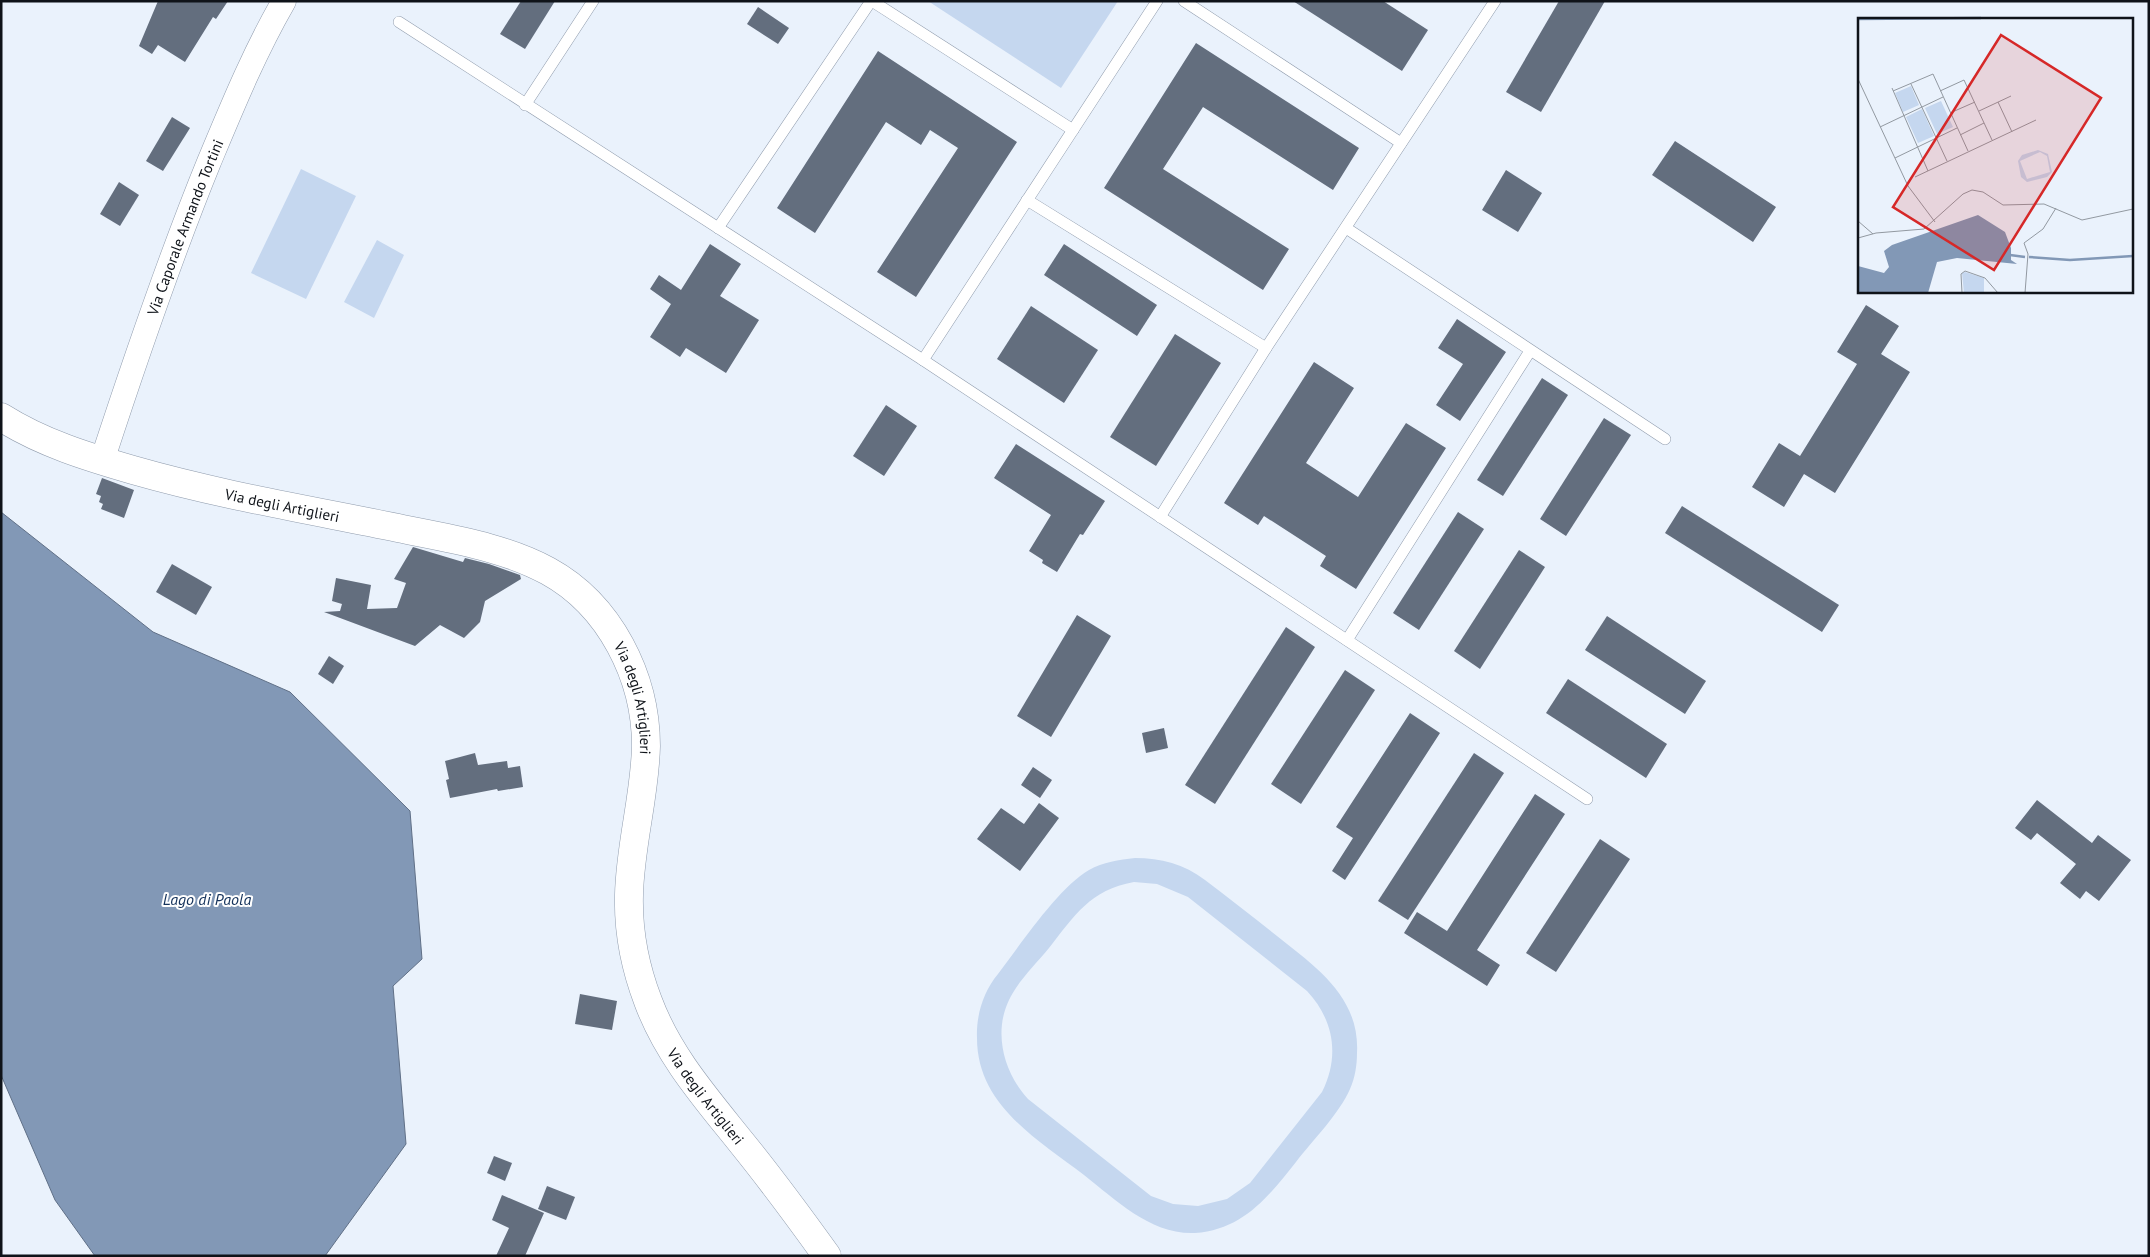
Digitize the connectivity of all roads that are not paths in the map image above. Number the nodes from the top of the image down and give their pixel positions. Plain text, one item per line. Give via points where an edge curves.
1 (284, 1) edge
2 (594, 1) edge
3 (871, 1) edge
4 (1157, 1) edge
5 (1184, 1) edge
6 (1495, 1) edge
7 (399, 22) dead end
8 (525, 105) junction
9 (1073, 130) junction
10 (1401, 143) junction
11 (1027, 200) junction
12 (718, 228) junction
13 (1346, 228) junction
14 (1266, 348) junction
15 (1530, 351) junction
16 (923, 360) junction
17 (1, 417) edge
18 (1665, 439) dead end
19 (102, 461) junction
20 (1160, 517) junction
21 (1347, 640) junction
22 (1587, 799) dead end
23 (827, 1256) edge

1 - 19 street, Via Caporale Armando Tortini via 241,86 193,203
2 - 8 lane
3 - 9 lane
3 - 12 lane
4 - 9 lane
5 - 10 lane
6 - 10 lane
7 - 8 lane
8 - 12 lane
9 - 11 lane
10 - 13 lane
11 - 14 lane
11 - 16 lane
12 - 16 lane
13 - 14 lane
13 - 15 lane
14 - 20 lane
15 - 18 lane
15 - 21 lane
16 - 20 lane
17 - 19 street, Via degli Artiglieri via 44,440
19 - 23 street, Via degli Artiglieri via 199,487 495,549 558,576 593,606 625,654 643,713 645,761 628,902 632,946 648,1001 690,1079 778,1188
20 - 21 lane
21 - 22 lane

